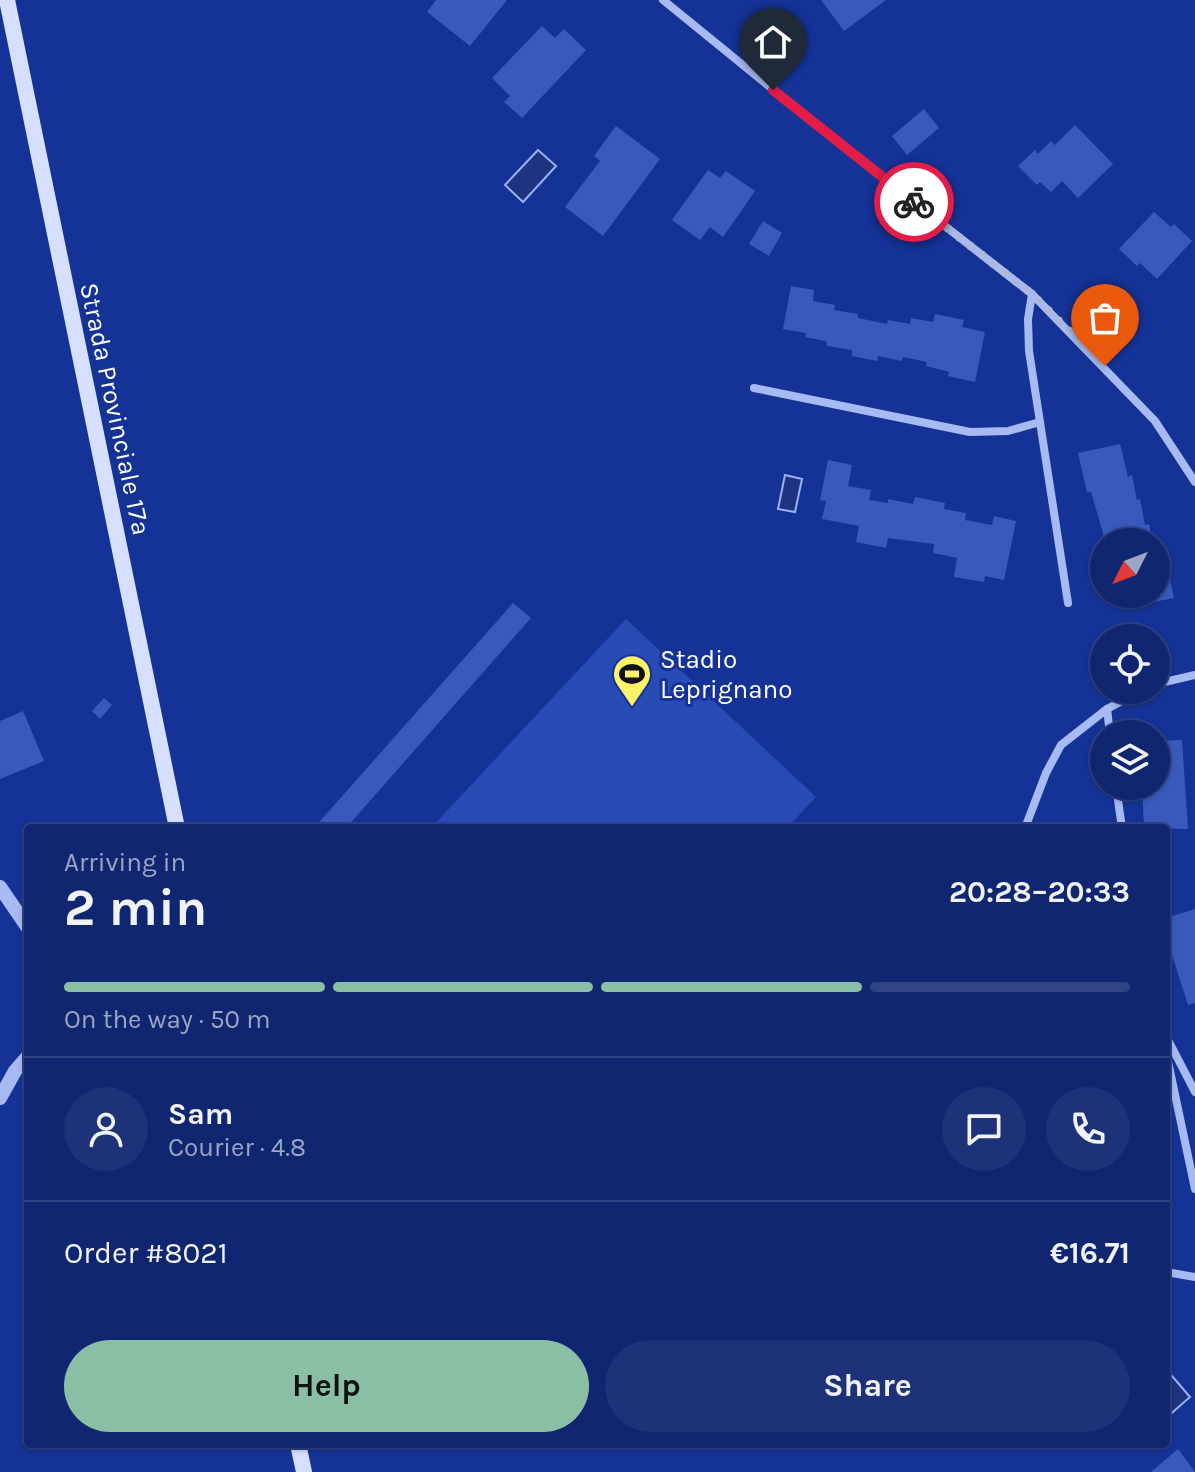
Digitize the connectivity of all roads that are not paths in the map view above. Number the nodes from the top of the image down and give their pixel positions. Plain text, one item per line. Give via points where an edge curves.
1 (7, 0) edge
2 (663, 0) edge
3 (1032, 294) junction
4 (754, 388) dead end
5 (1040, 422) junction
6 (1195, 482) edge
7 (1068, 603) dead end
8 (1195, 675) edge
9 (1170, 681) edge
10 (1116, 704) edge
11 (1107, 709) junction
12 (1108, 720) edge
13 (1118, 800) edge
14 (176, 824) edge
15 (1027, 824) edge
16 (1121, 824) edge
17 (0, 887) edge
18 (24, 922) edge
19 (1170, 1044) edge
20 (24, 1061) edge
21 (1170, 1071) edge
22 (1195, 1092) edge
23 (0, 1098) edge
24 (1195, 1189) edge
25 (1170, 1273) edge
26 (1195, 1277) edge
27 (299, 1448) edge
28 (304, 1472) edge

1 - 14 main road, Strada Provinciale 17a
2 - 3 street
3 - 5 street via 1028,339
3 - 6 street via 1147,411
4 - 5 street via 970,432 1008,431
5 - 7 street
8 - 9 street
10 - 11 street
11 - 12 street
11 - 15 street via 1061,745
13 - 16 street
17 - 18 street
19 - 22 street
20 - 23 street
21 - 24 street
25 - 26 street
27 - 28 main road

